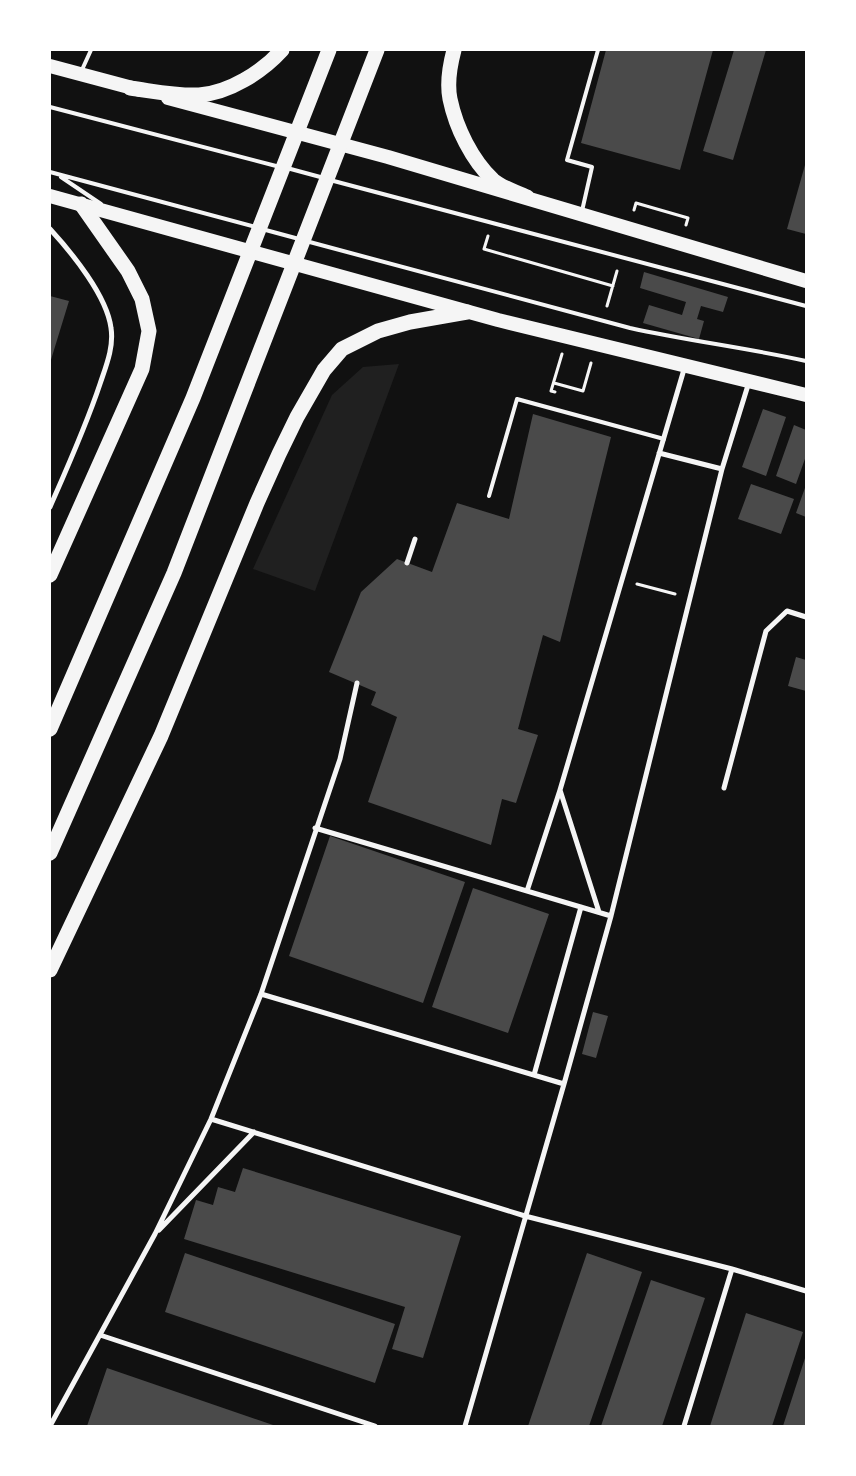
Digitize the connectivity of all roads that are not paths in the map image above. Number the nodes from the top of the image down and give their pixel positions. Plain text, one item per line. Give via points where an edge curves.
1 (91, 50) edge
2 (282, 50) edge
3 (329, 50) edge
4 (377, 50) edge
5 (454, 50) edge
6 (598, 50) edge
7 (50, 66) edge
8 (80, 74) junction
9 (130, 88) junction
10 (50, 106) edge
11 (50, 172) edge
12 (58, 174) junction
13 (50, 196) edge
14 (527, 197) junction
15 (81, 204) junction
16 (113, 213) junction
17 (581, 213) junction
18 (50, 229) edge
19 (806, 281) edge
20 (806, 306) edge
21 (467, 312) junction
22 (806, 360) edge
23 (686, 366) junction
24 (750, 382) junction
25 (806, 396) edge
26 (664, 439) junction
27 (659, 452) junction
28 (722, 469) junction
29 (488, 496) dead end
30 (50, 507) edge
31 (415, 539) dead end
32 (406, 563) dead end
33 (50, 575) edge
34 (806, 616) edge
35 (357, 683) dead end
36 (50, 729) edge
37 (724, 788) dead end
38 (560, 790) junction
39 (316, 828) junction
40 (50, 853) edge
41 (527, 891) junction
42 (581, 907) junction
43 (599, 912) junction
44 (611, 916) junction
45 (52, 965) edge
46 (261, 994) junction
47 (534, 1075) junction
48 (564, 1084) junction
49 (211, 1119) junction
50 (254, 1132) junction
51 (525, 1216) junction
52 (155, 1234) junction
53 (732, 1269) junction
54 (806, 1291) edge
55 (100, 1335) junction
56 (50, 1426) edge
57 (375, 1426) edge
58 (465, 1426) edge
59 (684, 1426) edge

1 - 8 lane
2 - 9 highway via 243,81 215,92 173,95
3 - 36 highway via 193,398
4 - 40 highway via 174,573
5 - 14 highway via 450,64 450,98 458,126 474,157 494,181
6 - 17 lane via 567,160 592,167
7 - 8 highway
8 - 9 highway
9 - 14 highway
10 - 20 lane
11 - 12 lane
12 - 16 lane
12 - 22 lane via 630,328
13 - 15 highway
14 - 17 highway
15 - 16 highway
15 - 33 highway via 128,272 142,299 149,330 142,370
16 - 21 highway
17 - 19 highway
18 - 30 street via 89,279 107,313 111,348 98,392
21 - 23 highway
21 - 45 highway via 378,331 342,349 324,370 279,454 161,736
23 - 24 highway
23 - 26 street
24 - 25 highway
24 - 28 street
26 - 27 street
26 - 29 lane via 517,399
27 - 28 street
27 - 38 street
28 - 44 street
31 - 32 street
34 - 37 street via 787,611 766,631
35 - 39 street via 340,759
38 - 41 street
38 - 43 street
39 - 41 street
39 - 46 street
41 - 42 street
42 - 43 street
42 - 47 street
43 - 44 street
44 - 48 street
46 - 47 street
46 - 49 street
47 - 48 street
48 - 51 street
49 - 50 street
49 - 52 street
50 - 51 street
50 - 52 street
51 - 53 street
51 - 58 street
52 - 55 street
53 - 54 street
53 - 59 street
55 - 56 street
55 - 57 street

